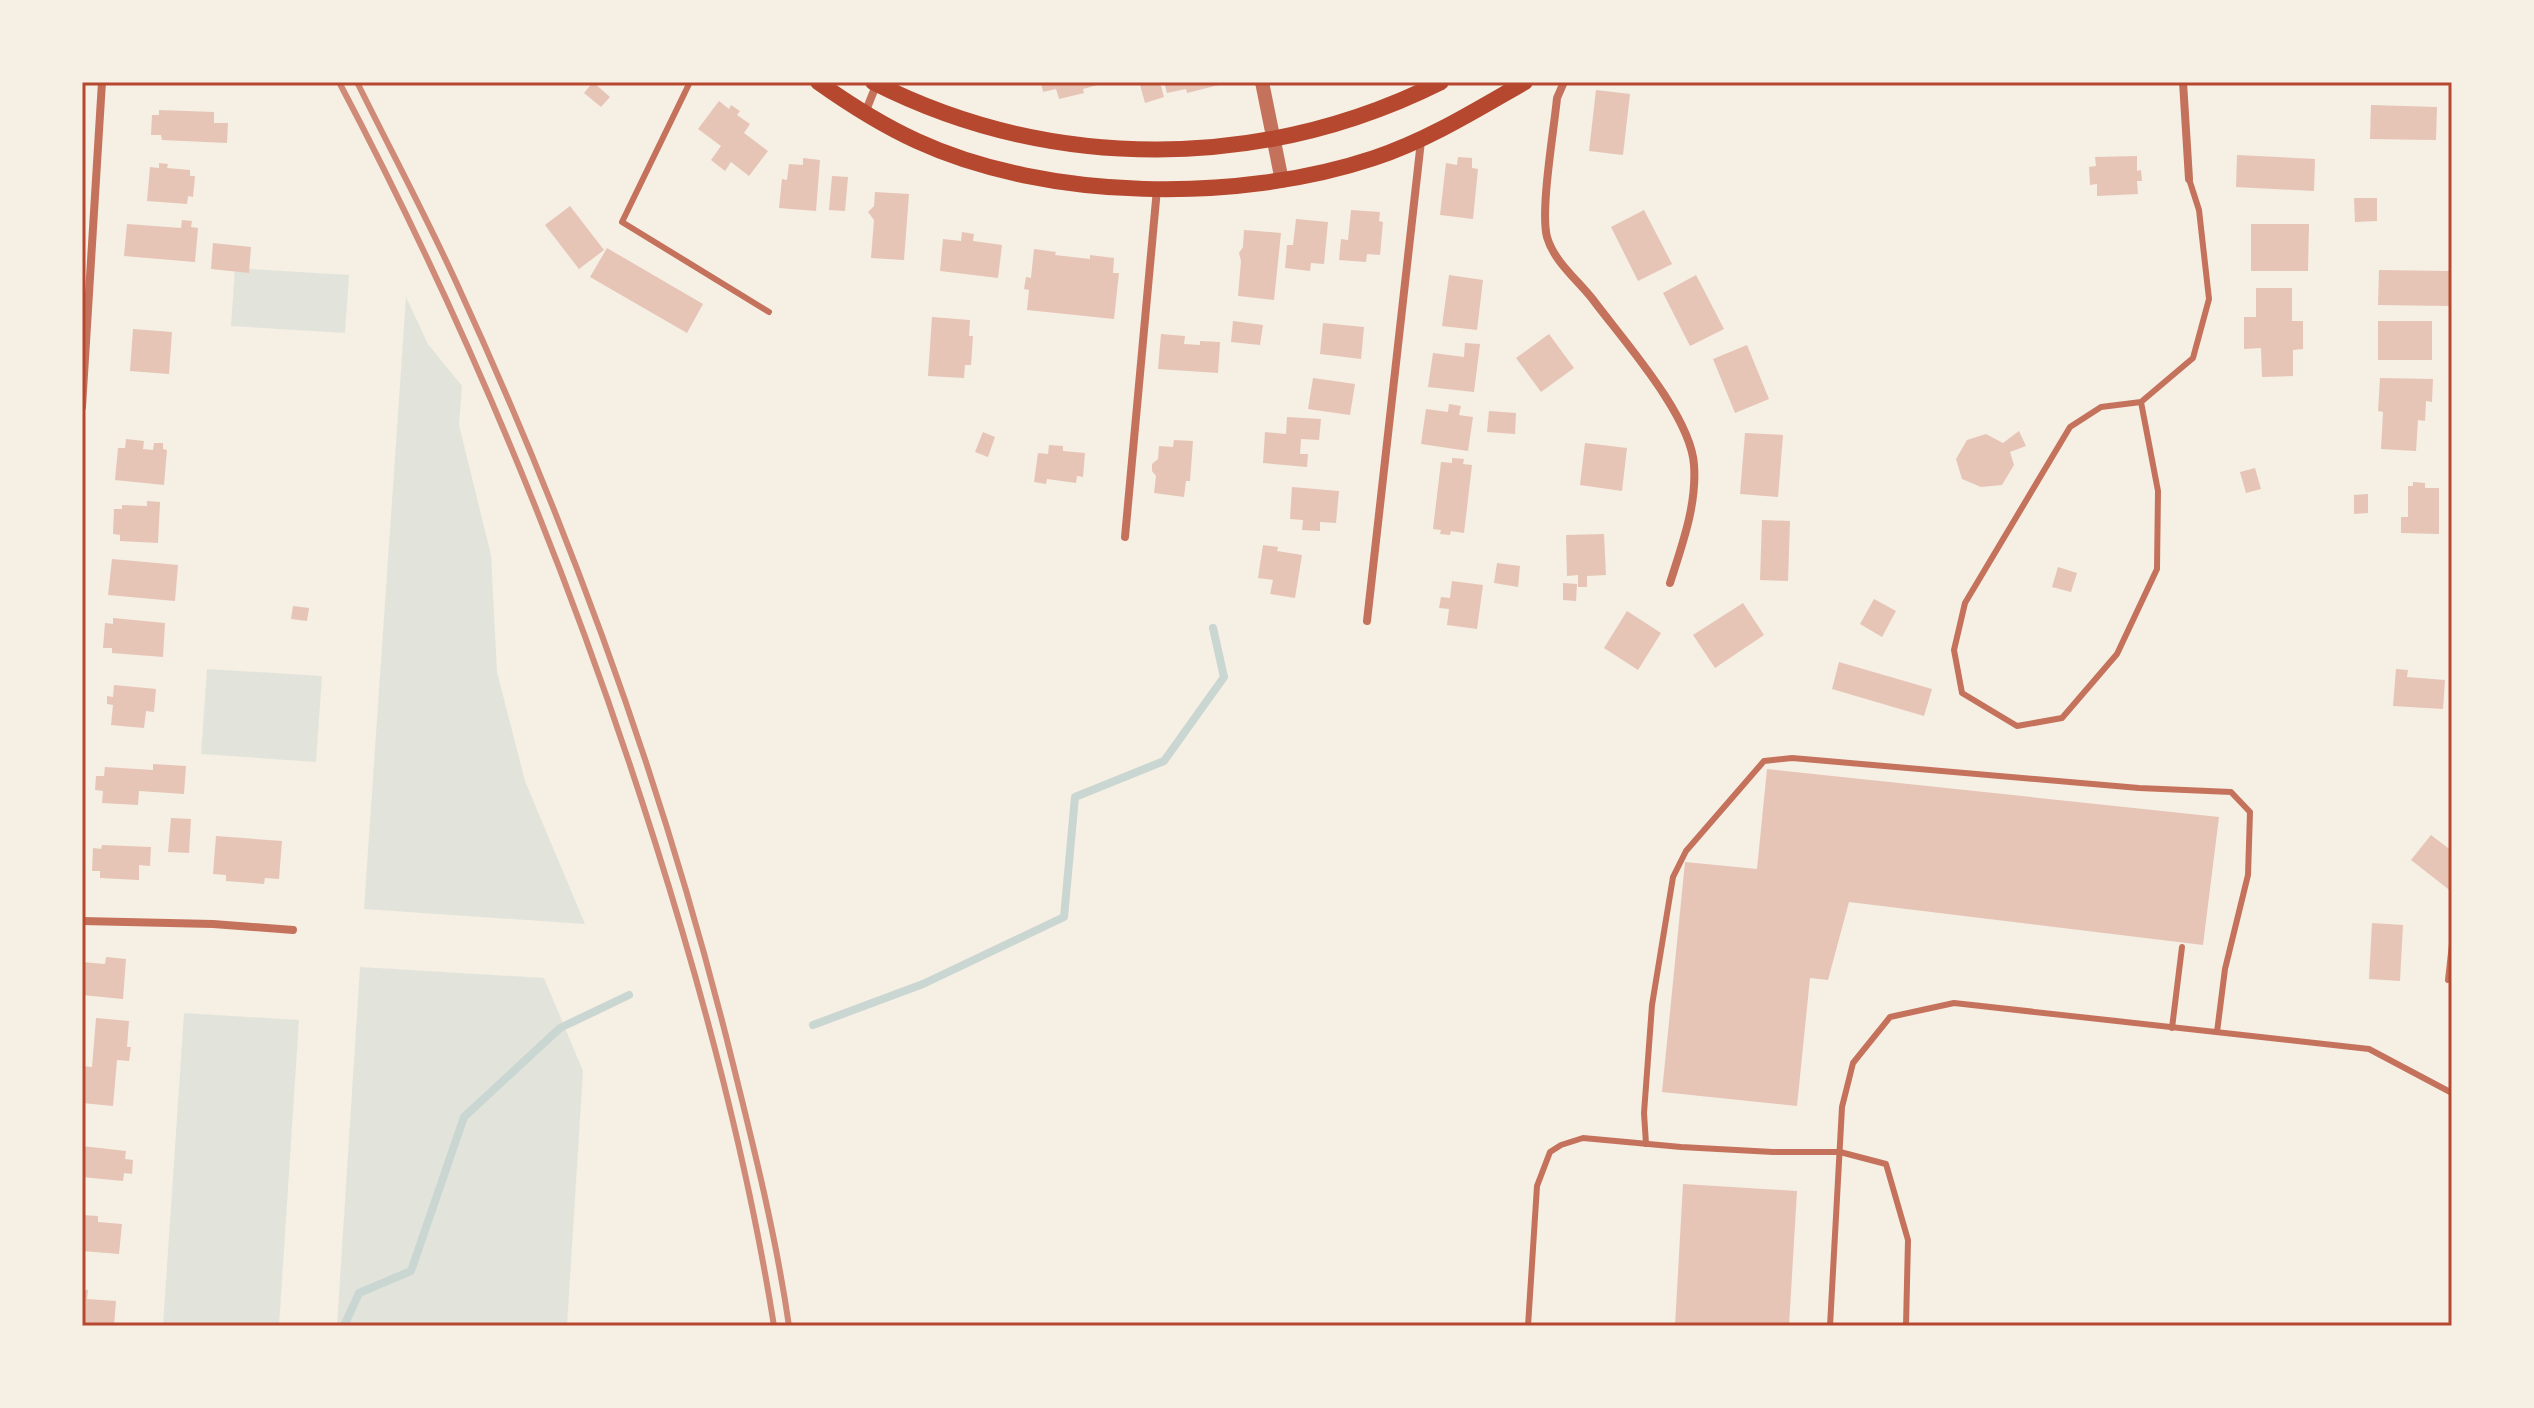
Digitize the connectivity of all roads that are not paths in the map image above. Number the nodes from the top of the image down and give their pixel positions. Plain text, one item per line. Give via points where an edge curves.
1 (102, 82) edge
2 (690, 82) edge
3 (818, 82) edge
4 (1262, 82) edge
5 (1441, 82) edge
6 (1525, 82) edge
7 (1564, 82) edge
8 (2183, 82) edge
9 (876, 83) edge
10 (865, 113) junction
11 (1273, 139) junction
12 (1421, 140) junction
13 (2189, 179) joint
14 (1282, 181) junction
15 (1157, 189) junction
16 (769, 312) dead end
17 (2141, 402) junction
18 (82, 403) edge
19 (1125, 537) dead end
20 (1670, 583) dead end
21 (1367, 621) dead end
22 (82, 921) edge
23 (293, 930) dead end
24 (2452, 944) edge
25 (2182, 947) dead end
26 (2448, 980) dead end
27 (2172, 1028) junction
28 (2217, 1032) junction
29 (2452, 1093) edge
30 (1646, 1144) junction
31 (1840, 1152) junction
32 (1528, 1326) edge
33 (1830, 1326) edge
34 (1906, 1326) edge

1 - 18 street
2 - 16 lane via 622,222
3 - 10 main road
4 - 11 street
5 - 11 main road via 1395,105
6 - 12 main road
7 - 20 street via 1557,98 1547,237 1640,362 1691,445 1691,509
8 - 13 street
9 - 10 street
9 - 11 main road via 925,107 1012,134 1080,145 1148,151
10 - 15 main road via 918,142 999,170 1078,184
11 - 14 street
12 - 14 main road via 1373,159
12 - 21 street
13 - 17 lane via 2199,210 2209,299 2193,358
14 - 15 main road
15 - 19 street
17 - 17 lane via 2158,491 2157,569 2117,654 2062,718 2017,726 1962,693 1954,650 1965,603 2070,427 2101,407
22 - 23 street
24 - 26 lane
25 - 27 lane
27 - 28 lane
27 - 31 lane via 1954,1003 1890,1017 1853,1063 1842,1107
28 - 29 lane via 2369,1049
28 - 30 lane via 2225,969 2248,875 2250,812 2231,792 1792,758 1764,761 1686,851 1673,877 1652,1005
30 - 31 lane
30 - 32 lane via 1583,1138 1550,1152 1537,1186
31 - 33 lane
31 - 34 lane via 1886,1164 1908,1240

